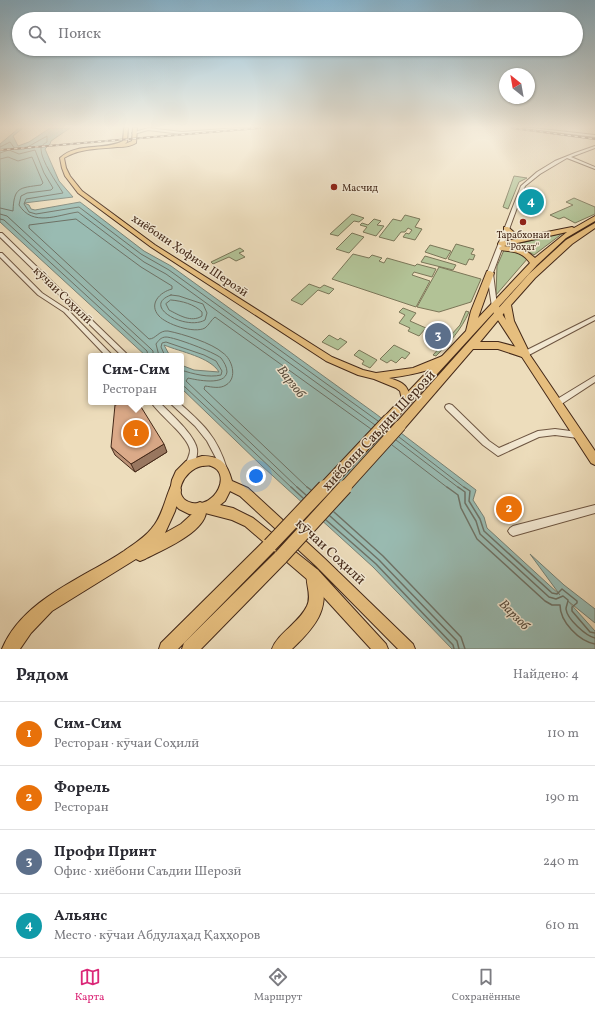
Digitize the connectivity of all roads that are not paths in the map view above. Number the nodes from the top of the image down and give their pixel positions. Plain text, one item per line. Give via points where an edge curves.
1 (62, 158) edge
2 (566, 158) edge
3 (571, 158) edge
4 (595, 168) edge
5 (595, 218) edge
6 (595, 225) edge
7 (580, 226) junction
8 (506, 228) junction
9 (0, 234) edge
10 (531, 239) junction
11 (501, 246) junction
12 (0, 254) edge
13 (534, 263) junction
14 (490, 274) junction
15 (507, 304) junction
16 (496, 310) junction
17 (595, 318) edge
18 (470, 332) junction
19 (469, 346) junction
20 (107, 353) edge
21 (123, 353) edge
22 (525, 354) junction
23 (451, 360) junction
24 (375, 376) junction
25 (595, 379) edge
26 (406, 401) junction
27 (557, 403) junction
28 (158, 405) edge
29 (176, 405) edge
30 (449, 407) dead end
31 (395, 422) junction
32 (578, 435) junction
33 (595, 460) edge
34 (189, 465) junction
35 (224, 470) junction
36 (226, 484) junction
37 (175, 490) junction
38 (203, 508) junction
39 (595, 509) edge
40 (513, 531) dead end
41 (116, 564) junction
42 (313, 576) junction
43 (10, 649) edge
44 (167, 649) edge
45 (190, 649) edge
46 (280, 649) edge
47 (381, 649) edge
48 (408, 649) edge

1 - 24 main road, хиёбони Ҳофизи Шерозӣ via 68,176 80,192 153,246 312,349 361,373
2 - 8 street via 532,177 523,186
3 - 4 street
5 - 7 highway, хиёбони Саъдии Шерозӣ
6 - 15 highway, хиёбони Саъдии Шерозӣ via 550,258
7 - 10 highway
7 - 13 highway, хиёбони Саъдии Шерозӣ
8 - 10 highway via 514,236
8 - 11 street
9 - 21 street, кӯчаи Соҳилӣ
10 - 11 highway
11 - 13 highway via 523,251
11 - 14 street
12 - 20 street, кӯчаи Соҳилӣ via 40,294 66,311
13 - 16 highway, хиёбони Саъдии Шерозӣ
14 - 16 street
14 - 18 highway via 475,311
15 - 16 highway, хиёбони Саъдии Шерозӣ
15 - 22 highway via 510,321
16 - 18 highway, хиёбони Саъдии Шерозӣ
16 - 19 highway, хиёбони Саъдии Шерозӣ
16 - 22 main road
17 - 22 street
18 - 23 highway, хиёбони Саъдии Шерозӣ
19 - 22 highway via 506,346
19 - 23 highway, хиёбони Саъдии Шерозӣ
22 - 27 main road
23 - 24 main road via 413,371
23 - 26 highway, хиёбони Саъдии Шерозӣ
23 - 31 highway, хиёбони Саъдии Шерозӣ
24 - 26 main road via 399,385 404,390
25 - 27 street
26 - 31 highway, хиёбони Саъдии Шерозӣ
27 - 32 main road
28 - 34 street via 193,447
29 - 35 street via 208,436 219,452
30 - 32 street via 498,452 538,434 555,432
31 - 44 highway, хиёбони Саъдии Шерозӣ, bridge
31 - 45 highway, хиёбони Саъдии Шерозӣ, bridge via 281,557
32 - 33 main road
34 - 35 main road via 202,461 214,462
34 - 37 main road via 179,476
35 - 36 main road
36 - 38 main road via 220,498
36 - 48 main road, кӯчаи Соҳилӣ via 244,492
37 - 38 main road via 180,503 186,507
37 - 41 highway via 158,532 143,546
38 - 41 highway via 198,518 186,530
38 - 42 main road via 233,514 250,522
39 - 40 street
41 - 43 highway via 47,606 25,627
42 - 46 highway via 317,595 315,608 298,633
42 - 47 main road

